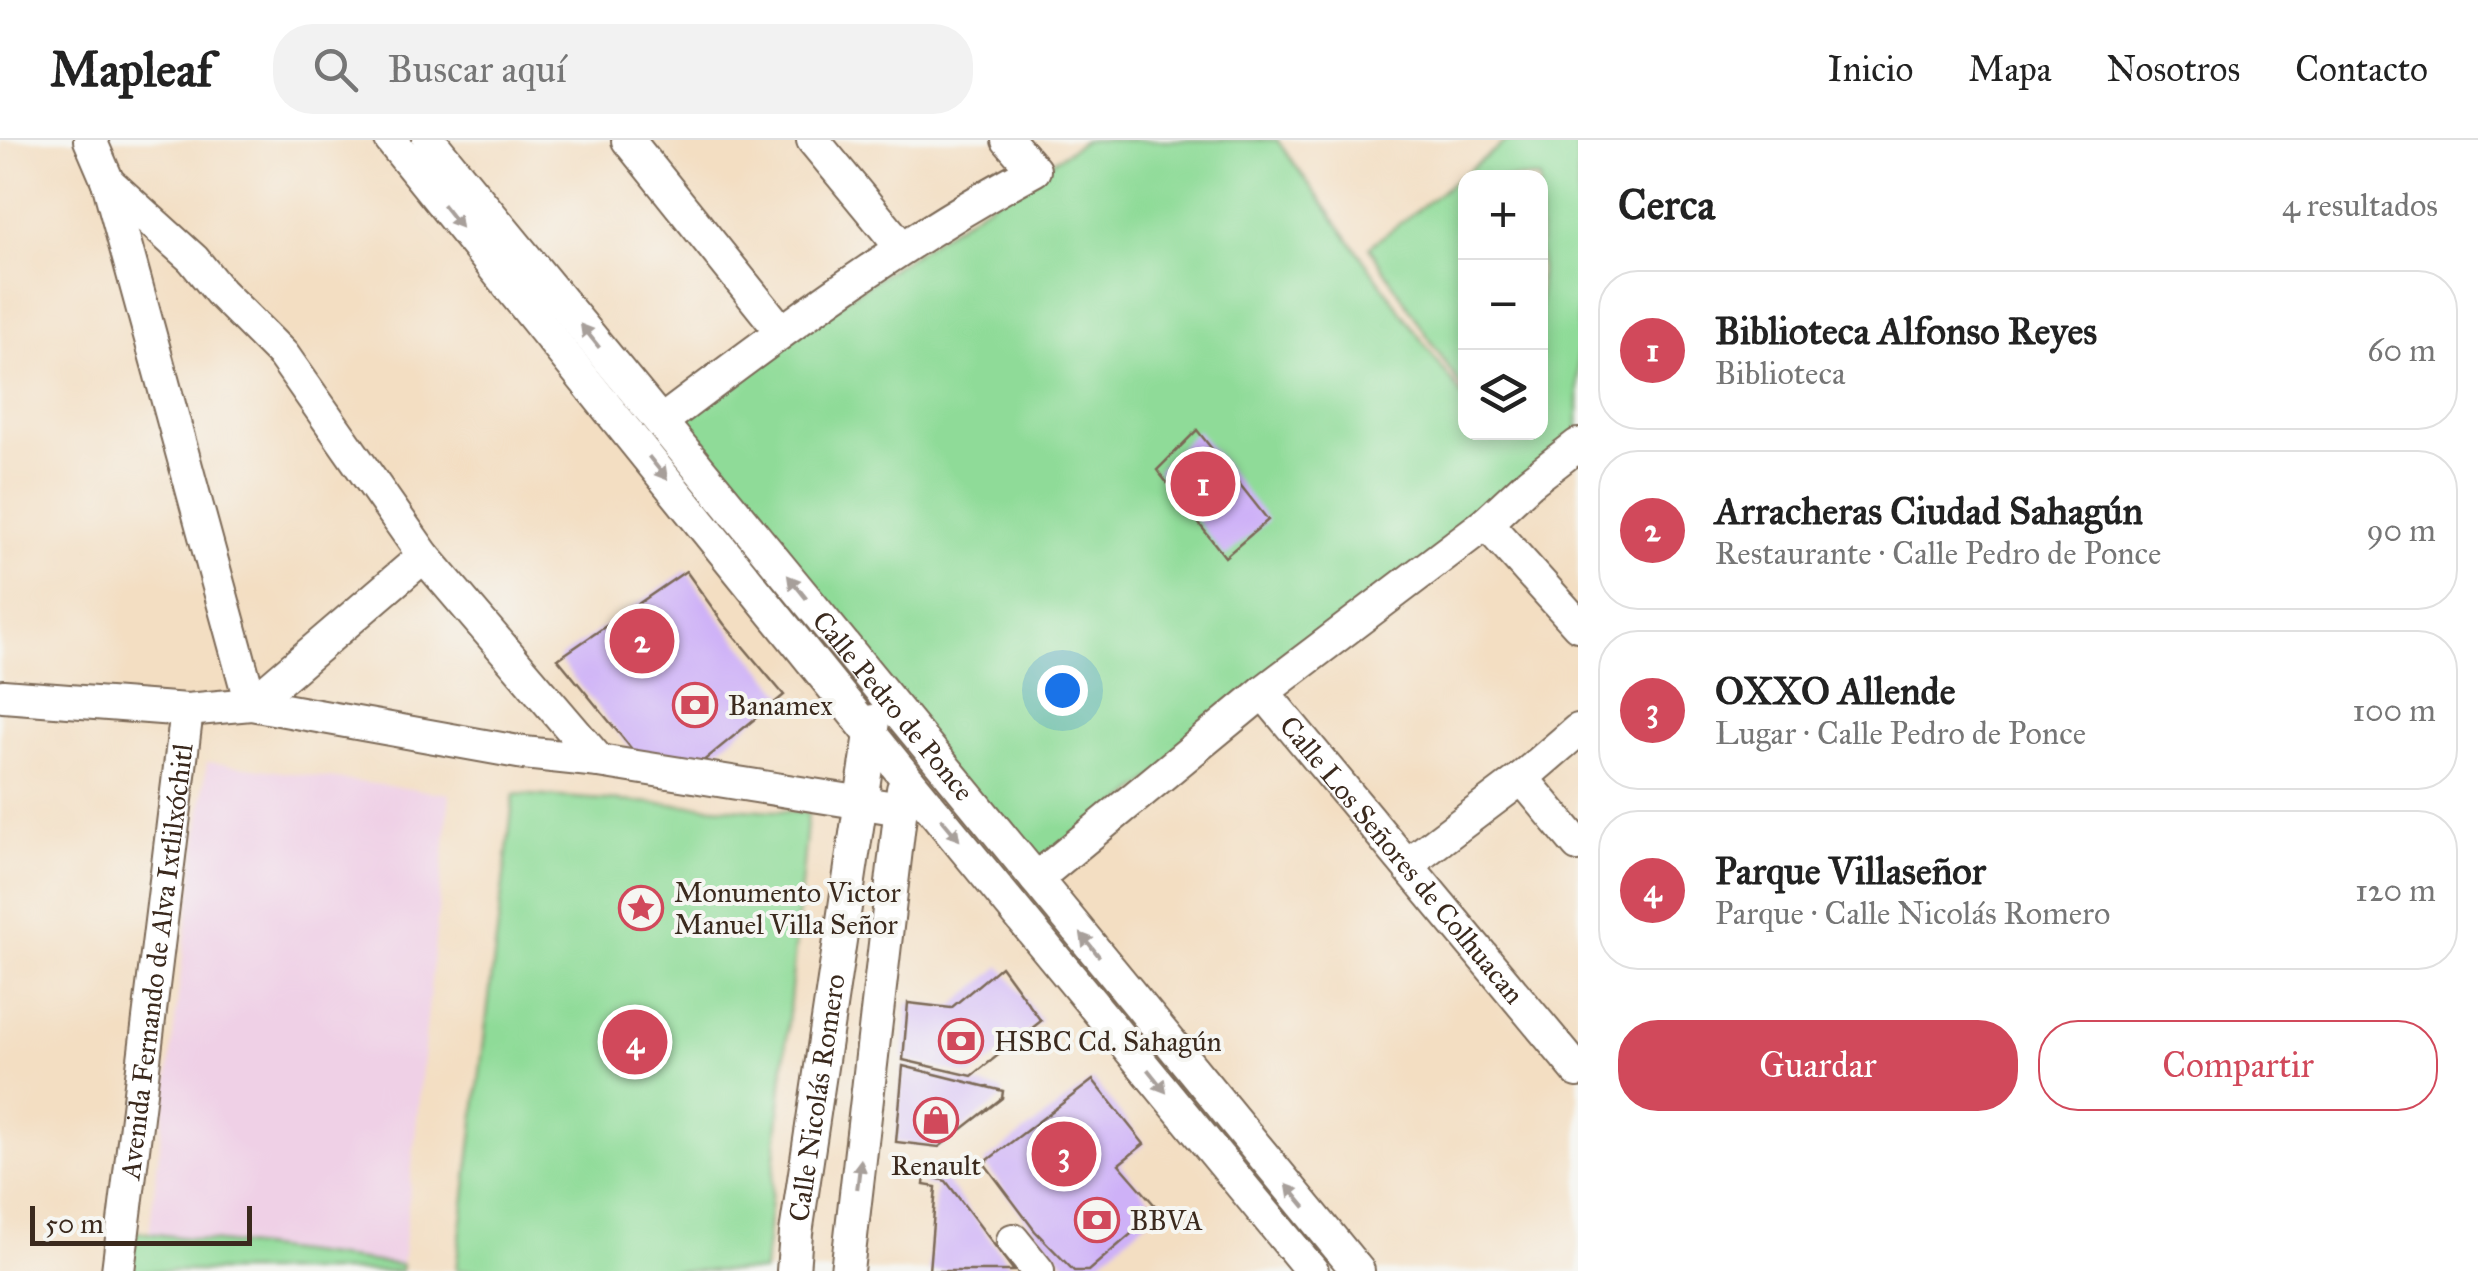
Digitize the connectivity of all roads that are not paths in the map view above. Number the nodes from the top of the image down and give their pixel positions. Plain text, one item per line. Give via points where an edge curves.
1 (90, 140) edge
2 (391, 140) edge
3 (430, 140) edge
4 (628, 140) edge
5 (813, 140) edge
6 (1008, 140) edge
7 (108, 182) junction
8 (902, 248) junction
9 (781, 331) junction
10 (661, 422) junction
11 (1578, 445) edge
12 (1486, 523) junction
13 (424, 556) junction
14 (1578, 624) edge
15 (878, 687) junction
16 (1263, 692) junction
17 (3, 696) dead end
18 (251, 704) junction
19 (187, 710) junction
20 (912, 728) junction
21 (1578, 730) edge
22 (872, 732) junction
23 (599, 761) junction
24 (904, 775) junction
25 (1522, 778) junction
26 (862, 801) junction
27 (901, 809) junction
28 (1578, 846) edge
29 (1408, 864) junction
30 (1036, 879) junction
31 (1578, 1071) edge
32 (1013, 1240) dead end
33 (118, 1271) edge
34 (793, 1271) edge
35 (848, 1271) edge
36 (1038, 1271) edge
37 (1312, 1271) edge
38 (1358, 1271) edge

1 - 7 street
2 -> 22 street, Calle Pedro de Ponce
10 -> 3 street, Calle Pedro de Ponce
4 - 9 street
5 - 8 street
6 - 8 street via 1034,170
7 - 13 street via 283,355
7 - 18 street
8 - 9 street
9 - 10 street
15 -> 10 street, Calle Pedro de Ponce
11 - 12 street
12 - 14 street
12 - 16 street
13 - 18 street
13 - 23 street
15 - 20 street, Calle Pedro de Ponce
15 - 22 street, Calle Nicolás Romero
16 - 29 street, Calle Los Señores de Colhuacan
16 - 30 street
17 - 19 street
18 - 19 street
18 - 23 street
19 - 33 street, Avenida Fernando de Alva Ixtlilxóchitl
20 - 24 street, Calle Nicolás Romero
20 - 30 street, Calle Pedro de Ponce
21 - 25 street
22 - 24 street, Calle Pedro de Ponce
22 - 26 street, Calle Nicolás Romero
23 - 26 street
24 - 27 street, Calle Nicolás Romero
24 -> 37 street, Calle Pedro de Ponce
25 - 28 street
25 - 29 street
26 - 27 street
26 - 34 street, Calle Nicolás Romero
35 -> 27 street, Calle Nicolás Romero
29 - 31 street, Calle Los Señores de Colhuacan
38 -> 30 street, Calle Pedro de Ponce
32 - 36 street

